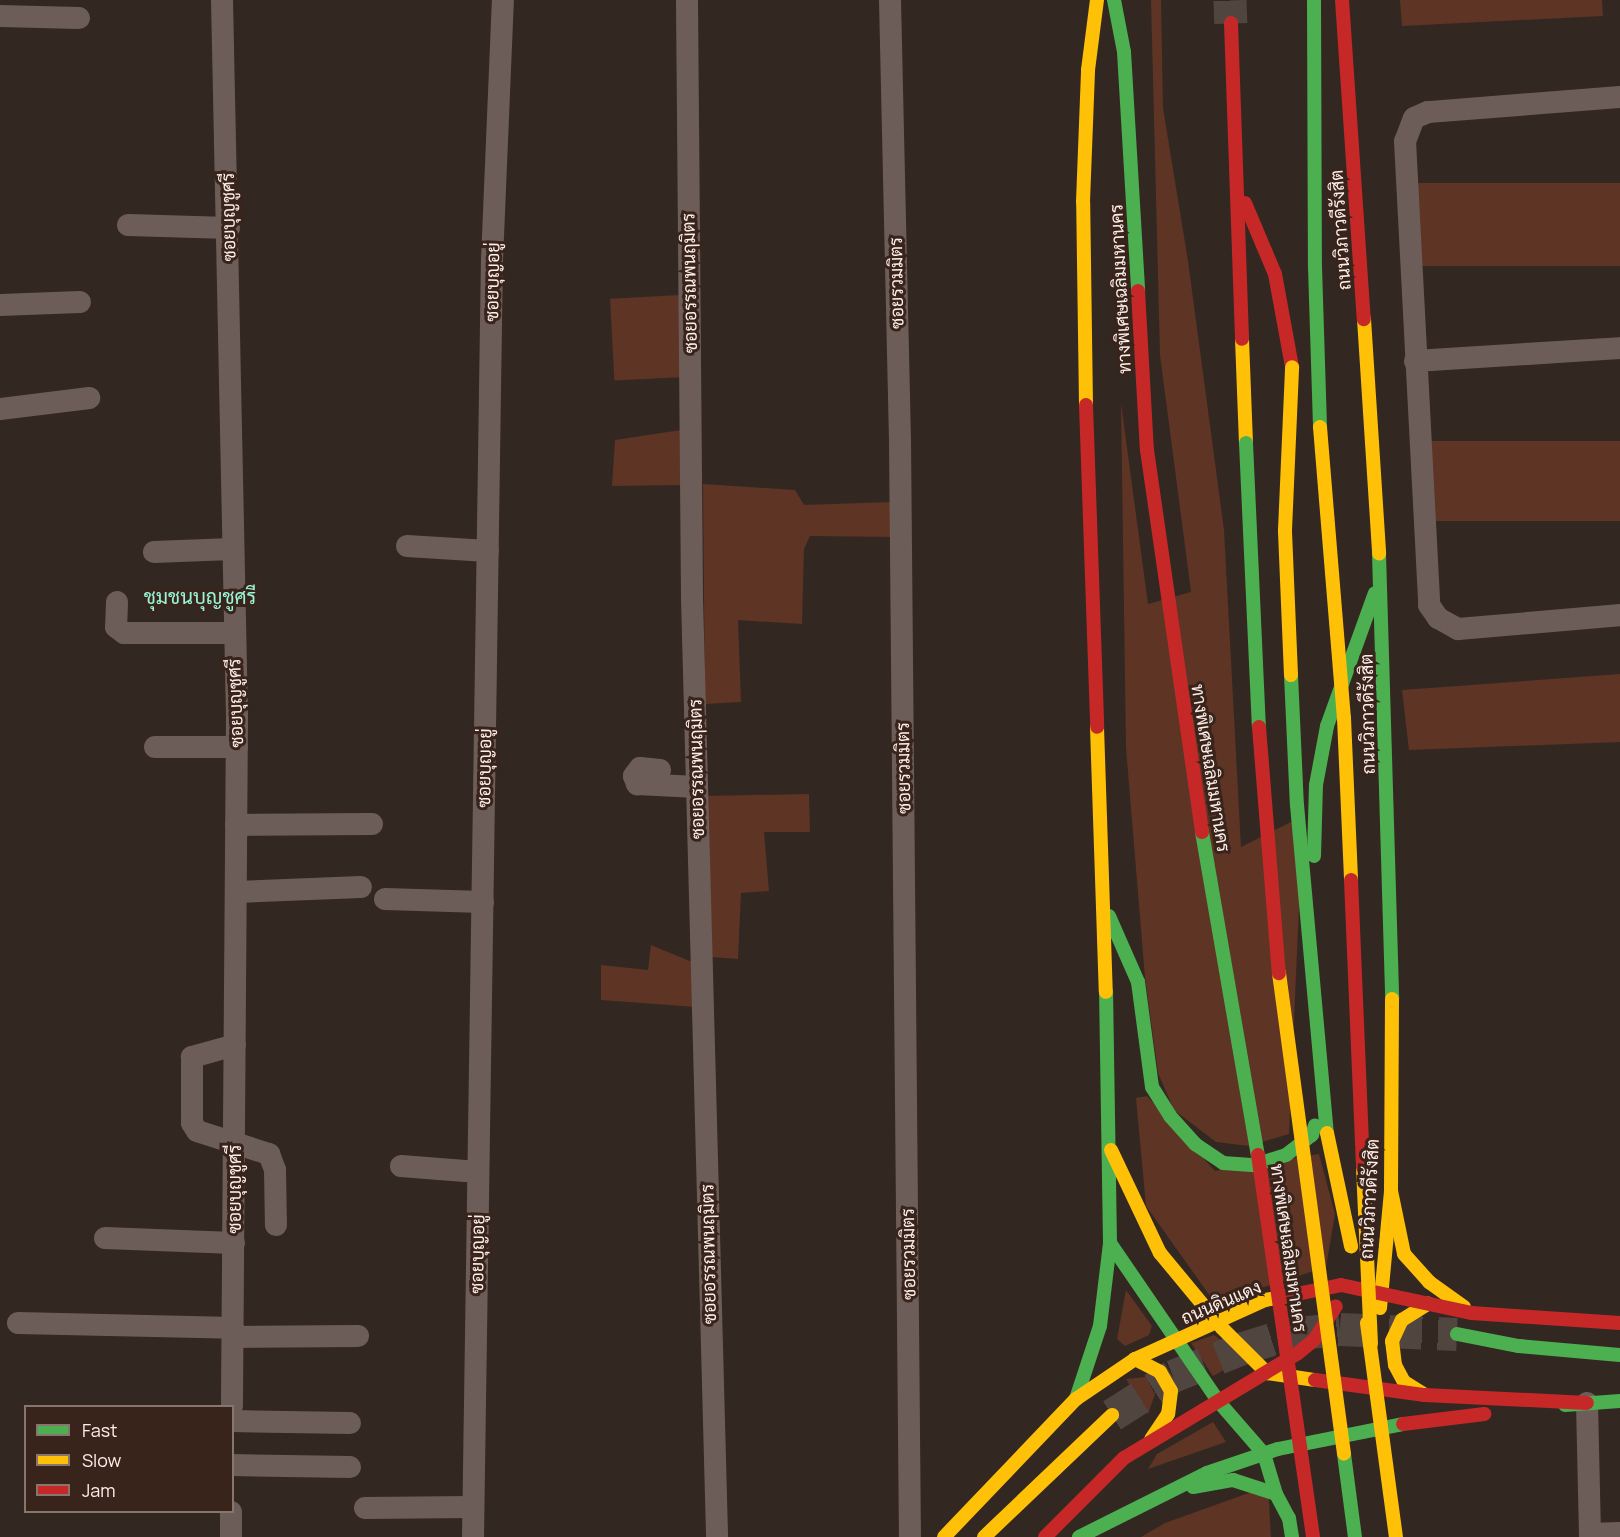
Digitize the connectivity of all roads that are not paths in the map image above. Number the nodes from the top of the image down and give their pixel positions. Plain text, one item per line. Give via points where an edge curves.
1 (222, 0) edge
2 (503, 0) edge
3 (687, 0) edge
4 (890, 0) edge
5 (1097, 0) edge
6 (1114, 0) edge
7 (1314, 0) edge
8 (1342, 0) edge
9 (0, 16) edge
10 (79, 18) dead end
11 (1232, 24) tunnel mouth
12 (1620, 97) edge
13 (1238, 184) junction
14 (128, 225) dead end
15 (229, 228) junction
16 (80, 302) dead end
17 (0, 305) edge
18 (1620, 348) edge
19 (1415, 361) junction
20 (89, 398) dead end
21 (0, 409) edge
22 (407, 546) dead end
23 (232, 549) junction
24 (488, 551) junction
25 (154, 552) dead end
26 (1381, 576) junction
27 (117, 602) dead end
28 (1620, 615) edge
29 (232, 633) junction
30 (155, 747) dead end
31 (237, 747) junction
32 (660, 770) dead end
33 (697, 787) junction
34 (372, 824) dead end
35 (236, 825) junction
36 (361, 887) dead end
37 (236, 892) junction
38 (386, 899) dead end
39 (483, 902) junction
40 (1105, 909) junction
41 (1326, 1018) junction
42 (235, 1045) junction
43 (235, 1142) junction
44 (1111, 1150) junction
45 (401, 1166) dead end
46 (478, 1172) junction
47 (1391, 1191) junction
48 (276, 1225) dead end
49 (105, 1238) dead end
50 (234, 1243) junction
51 (1110, 1243) junction
52 (1342, 1275) junction
53 (1382, 1293) junction
54 (1428, 1304) junction
55 (1472, 1313) junction
56 (1217, 1322) junction
57 (18, 1323) dead end
58 (1620, 1323) edge
59 (233, 1333) junction
60 (1457, 1334) tunnel mouth
61 (358, 1336) dead end
62 (1176, 1341) junction
63 (1371, 1344) junction
64 (1620, 1355) edge
65 (1135, 1359) junction
66 (1267, 1373) junction
67 (1371, 1389) junction
68 (1425, 1395) junction
69 (1076, 1399) junction
70 (1218, 1401) junction
71 (1620, 1401) edge
72 (1587, 1403) junction
73 (232, 1405) edge
74 (1112, 1415) tunnel mouth
75 (234, 1421) edge
76 (350, 1423) dead end
77 (1373, 1428) junction
78 (1151, 1439) junction
79 (1264, 1454) junction
80 (234, 1465) edge
81 (350, 1467) dead end
82 (1164, 1492) junction
83 (1276, 1494) junction
84 (473, 1506) junction
85 (365, 1508) dead end
86 (231, 1513) edge
87 (1378, 1517) dead end
88 (1620, 1533) edge
89 (1590, 1536) edge
90 (231, 1537) edge
91 (473, 1537) edge
92 (717, 1537) edge
93 (910, 1537) edge
94 (944, 1537) edge
95 (984, 1537) edge
96 (1045, 1537) edge
97 (1078, 1537) edge
98 (1292, 1537) edge
99 (1313, 1537) edge
100 (1355, 1537) edge
101 (1396, 1537) edge

1 - 15 street, ซอยบุญชูศรี
2 - 24 street, ซอยบุญอยู่ via 492,260
3 - 33 street, ซอยอรรณพนฤมิตร
4 - 93 street, ซอยรวมมิตร via 900,440
5 - 40 main road via 1088,70 1083,202 1087,496
6 - 99 main road, ทางพิเศษเฉลิมมหานคร, bridge via 1124,52 1147,450 1192,775 1247,1079
7 - 63 main road, bridge via 1315,267 1321,444 1344,718
8 - 26 main road, ถนนวิภาวดีรังสิต
9 - 10 street
11 - 13 main road, ทางพิเศษเฉลิมมหานคร
12 - 19 street via 1453,109 1414,118 1405,141
13 - 63 main road, bridge via 1275,274 1292,367 1285,530 1297,805 1325,1124
13 - 100 main road, ทางพิเศษเฉลิมมหานคร, bridge via 1263,802 1284,1025
14 - 15 street
15 - 23 street, ซอยบุญชูศรี
16 - 17 street
18 - 19 street
19 - 28 street via 1429,605 1438,618 1458,629
20 - 21 street
22 - 24 street
23 - 25 street
23 - 29 street, ซอยบุญชูศรี
24 - 39 street, ซอยบุญอยู่
26 - 41 main road via 1327,726 1316,784 1312,837
26 - 47 main road, ถนนวิภาวดีรังสิต via 1392,1002
27 - 29 street via 116,627 123,633
29 - 31 street, ซอยบุญชูศรี
30 - 31 street
31 - 35 street, ซอยบุญชูศรี
32 - 33 street via 640,768 634,776 637,784
33 - 92 street, ซอยอรรณพนฤมิตร
34 - 35 street
35 - 37 street, ซอยบุญชูศรี
36 - 37 street
37 - 42 street, ซอยบุญชูศรี
38 - 39 street
39 - 46 street, ซอยบุญอยู่
40 - 41 main road via 1138,981 1152,1088 1195,1144 1223,1163 1255,1165 1286,1155 1311,1135 1320,1113
40 - 44 main road
41 - 52 main road via 1348,1221
42 - 43 street, ซอยบุญชูศรี
42 - 43 street via 192,1057 192,1123 197,1131
43 - 48 street via 269,1154
43 - 50 street, ซอยบุญชูศรี
44 - 51 main road
44 - 56 main road via 1160,1253
45 - 46 street
46 - 84 street, ซอยบุญอยู่
47 - 53 main road, ถนนวิภาวดีรังสิต
47 - 55 main road via 1404,1254 1429,1282
49 - 50 street
50 - 59 street, ซอยบุญชูศรี
51 - 62 main road
51 - 69 main road via 1100,1326
52 - 53 main road, ถนนดินแดง
52 - 56 main road, ถนนดินแดง via 1265,1300
52 - 66 main road via 1328,1323 1314,1340
53 - 54 main road, ถนนดินแดง
53 - 67 main road, ถนนวิภาวดีรังสิต
54 - 55 main road, ถนนดินแดง
54 - 68 main road via 1402,1320 1392,1341 1395,1365 1404,1382
55 - 58 main road, ถนนดินแดง
56 - 62 main road, ถนนดินแดง
56 - 66 main road
57 - 59 street
59 - 61 street
59 - 73 street, ซอยบุญชูศรี
60 - 64 main road via 1519,1346
62 - 65 main road, ถนนดินแดง
62 - 70 main road
63 - 101 main road, bridge
65 - 69 main road, ถนนดินแดง
65 - 78 main road via 1160,1372 1171,1391 1168,1414
66 - 67 main road
66 - 70 main road
67 - 68 main road
67 - 77 main road, ถนนวิภาวดีรังสิต
68 - 72 main road
69 - 94 main road, ถนนดินแดง
70 - 78 main road
70 - 79 main road
71 - 72 main road
72 - 77 main road
72 - 89 street
74 - 95 main road
75 - 76 street
77 - 79 main road
77 - 87 main road, ถนนวิภาวดีรังสิต
78 - 96 main road via 1096,1482
79 - 82 main road
79 - 83 main road
80 - 81 street
82 - 83 main road via 1233,1480
82 - 97 main road
83 - 98 main road via 1289,1518
84 - 85 street
84 - 91 street, ซอยบุญอยู่
86 - 90 street
88 - 89 street

